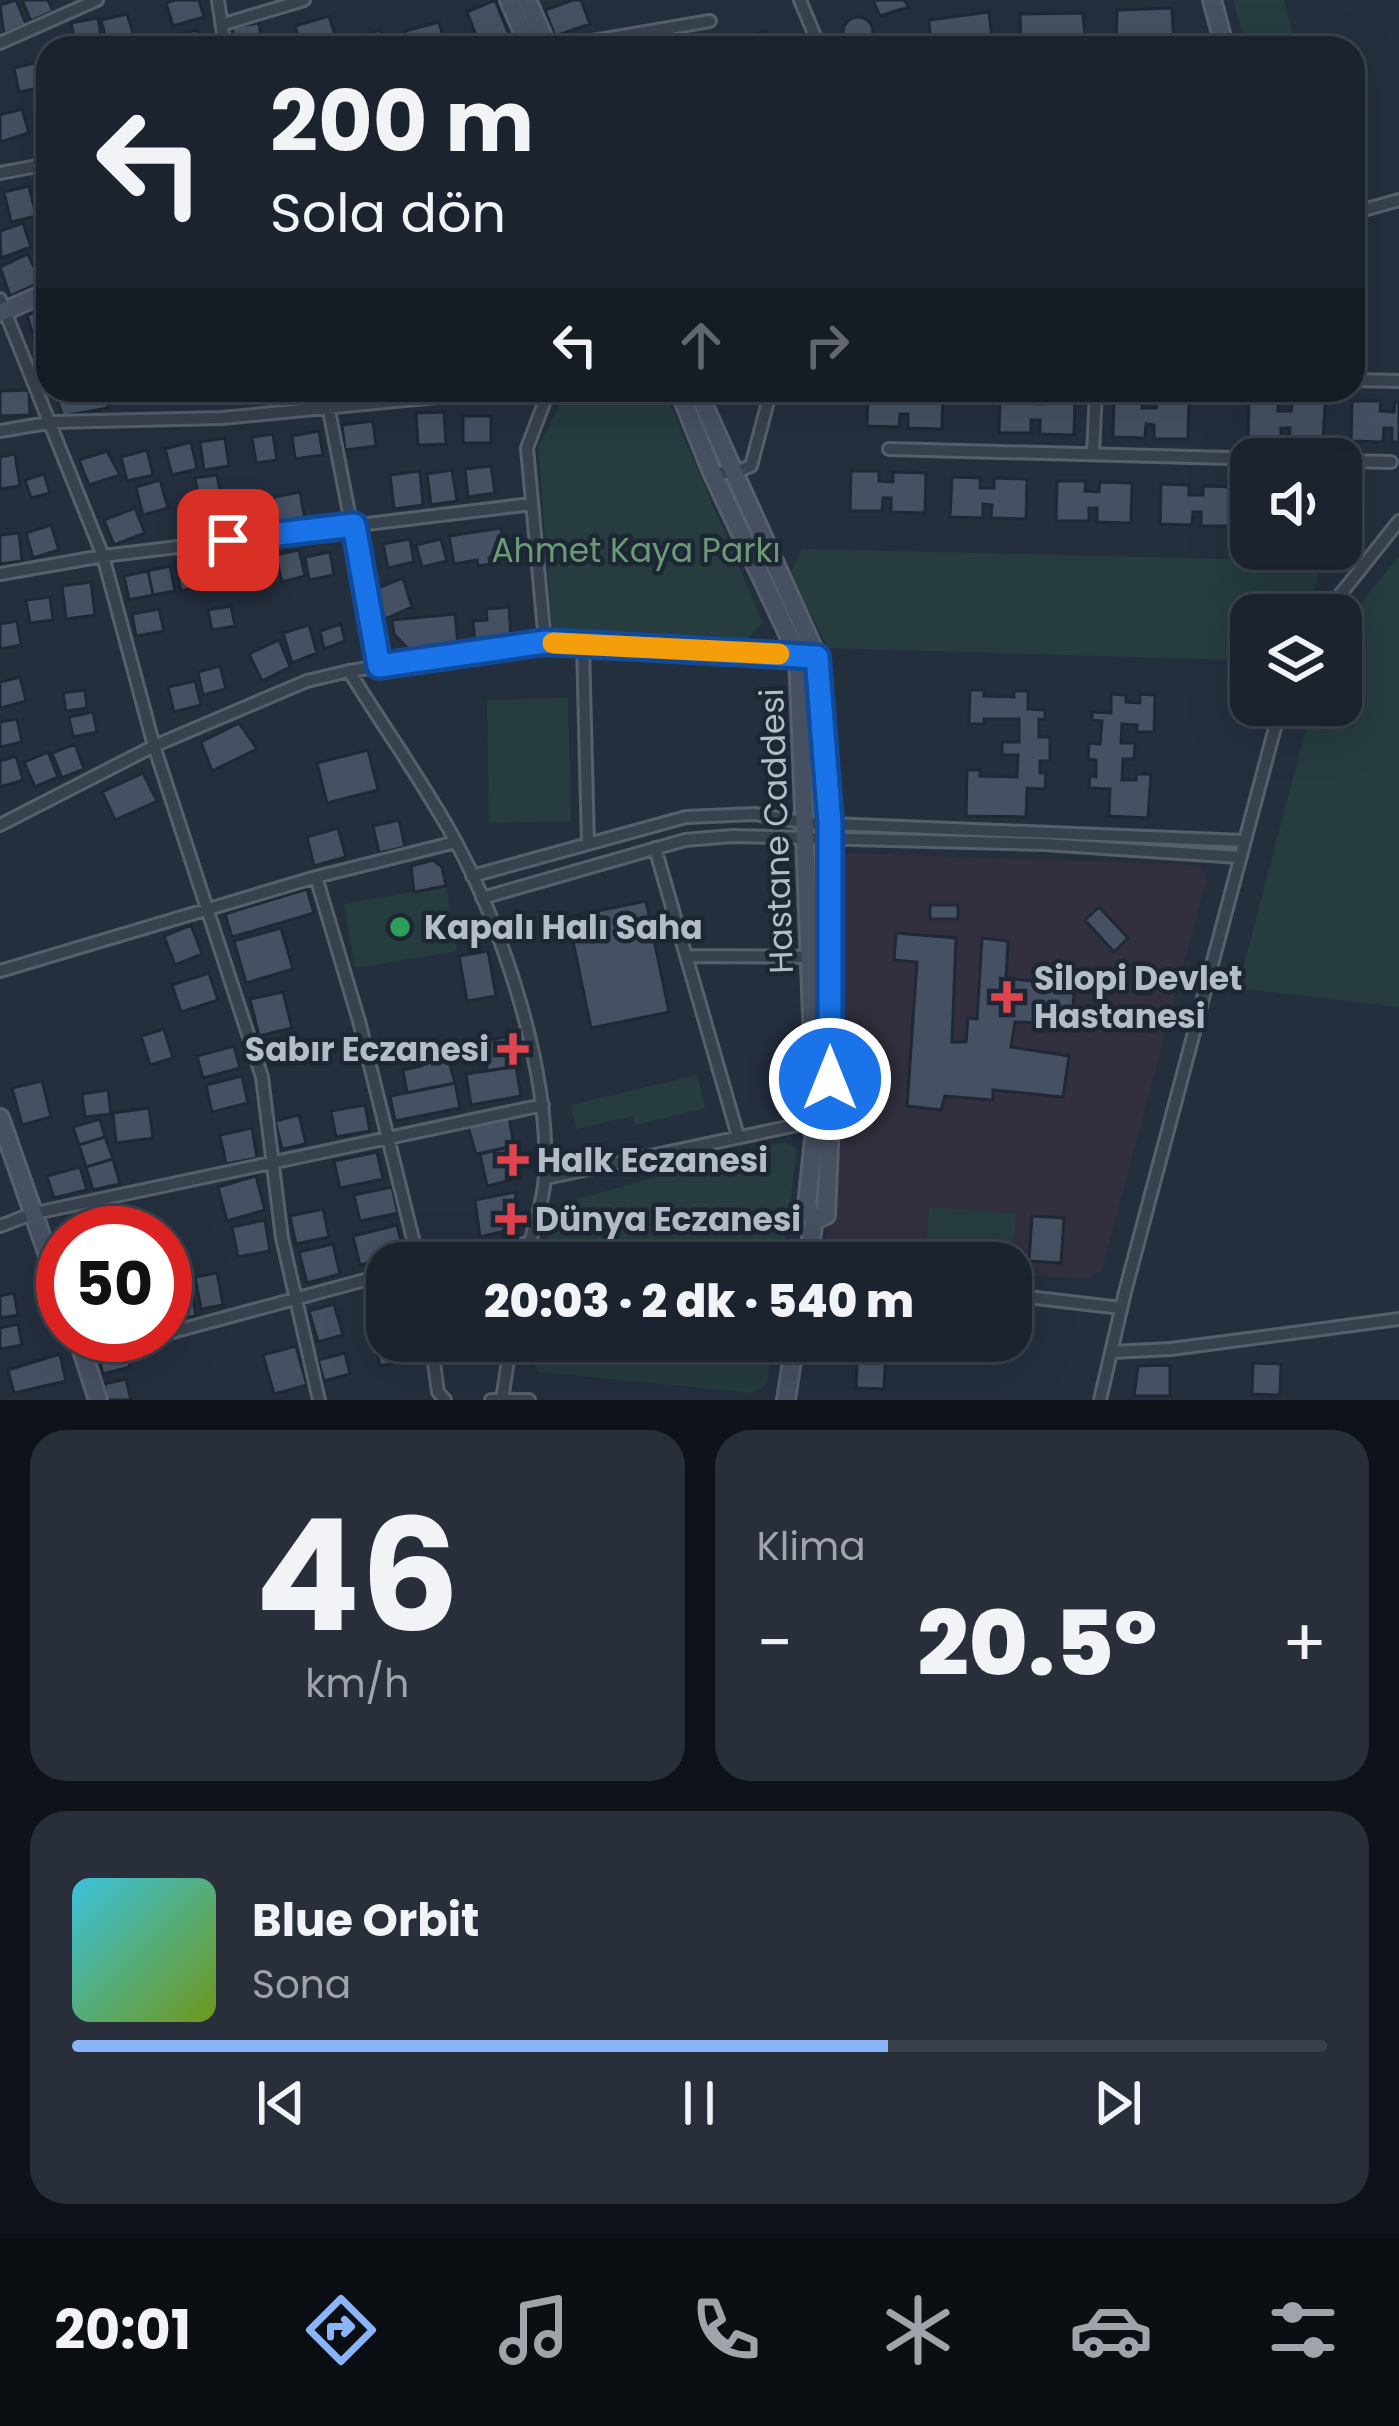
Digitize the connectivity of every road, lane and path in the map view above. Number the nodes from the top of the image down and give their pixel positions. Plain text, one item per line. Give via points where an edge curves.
1 (97, 0) edge
2 (218, 0) edge
3 (304, 0) edge
4 (509, 0) edge
5 (527, 0) edge
6 (800, 0) edge
7 (1212, 0) edge
8 (710, 21) dead end
9 (224, 24) junction
10 (224, 36) edge
11 (525, 36) edge
12 (544, 36) edge
13 (621, 36) edge
14 (815, 36) edge
15 (1222, 36) edge
16 (0, 44) edge
17 (36, 166) edge
18 (0, 173) edge
19 (1399, 200) edge
20 (1365, 210) edge
21 (36, 296) edge
22 (2, 308) edge
23 (1365, 380) edge
24 (1399, 381) edge
25 (36, 384) edge
26 (44, 402) edge
27 (329, 402) edge
28 (374, 402) edge
29 (544, 402) edge
30 (684, 402) edge
31 (702, 402) edge
32 (768, 402) edge
33 (1095, 402) edge
34 (330, 406) junction
35 (53, 422) junction
36 (0, 430) edge
37 (889, 449) dead end
38 (1093, 454) junction
39 (1230, 458) edge
40 (1362, 461) edge
41 (1391, 462) dead end
42 (712, 472) junction
43 (732, 472) junction
44 (532, 504) junction
45 (1399, 521) edge
46 (354, 525) junction
47 (103, 556) junction
48 (0, 574) edge
49 (1341, 594) edge
50 (545, 642) junction
51 (583, 645) junction
52 (808, 656) junction
53 (379, 666) junction
54 (349, 671) junction
55 (1275, 726) edge
56 (154, 746) junction
57 (0, 825) edge
58 (808, 830) junction
59 (830, 831) junction
60 (1244, 841) junction
61 (456, 842) junction
62 (588, 844) junction
63 (655, 848) junction
64 (1239, 857) junction
65 (472, 876) junction
66 (316, 877) junction
67 (482, 898) junction
68 (209, 908) junction
69 (686, 956) junction
70 (811, 957) junction
71 (0, 970) edge
72 (543, 1105) junction
73 (0, 1118) edge
74 (823, 1120) junction
75 (738, 1136) junction
76 (388, 1138) junction
77 (272, 1162) junction
78 (546, 1178) junction
79 (31, 1214) junction
80 (0, 1226) edge
81 (36, 1227) edge
82 (417, 1242) edge
83 (529, 1242) edge
84 (810, 1242) edge
85 (366, 1280) edge
86 (1032, 1297) edge
87 (296, 1300) junction
88 (1121, 1308) junction
89 (1399, 1318) edge
90 (192, 1327) edge
91 (1111, 1352) junction
92 (86, 1362) edge
93 (434, 1362) edge
94 (506, 1362) edge
95 (792, 1362) edge
96 (498, 1399) edge
97 (98, 1400) edge
98 (319, 1400) edge
99 (445, 1400) edge
100 (529, 1400) edge
101 (786, 1400) edge
102 (1100, 1400) edge

1 - 16 street
2 - 9 street
3 - 9 street
4 - 11 main road
5 - 12 main road
6 - 14 street
7 - 15 main road
8 - 13 street
9 - 10 street
17 - 18 street
19 - 20 street
21 - 22 main road
22 - 25 street
23 - 24 street
26 - 35 street
27 - 34 street
28 - 34 street
29 - 44 street via 527,448
30 - 42 main road, Hastane Caddesi
31 - 43 main road, Hastane Caddesi
32 - 43 street via 751,466
33 - 38 street
34 - 35 street
34 - 46 street
35 - 36 street
35 - 47 street
37 - 38 street
38 - 39 street
40 - 41 street
42 - 43 street
42 - 52 main road, Hastane Caddesi
43 - 52 main road, Hastane Caddesi
44 - 46 street
44 - 50 street
45 - 49 street
46 - 47 street
46 - 53 street
47 - 48 street
47 - 56 street
50 - 51 street
50 - 53 street
51 - 52 street
51 - 62 street
52 - 58 main road, Hastane Caddesi
52 - 59 main road, Hastane Caddesi
53 - 54 street
54 - 56 street
54 - 61 street
55 - 60 street
56 - 57 street
56 - 68 street
58 - 59 street
58 - 62 street via 755,814 686,817
58 - 63 street
58 - 70 main road, Hastane Caddesi
59 - 60 street
59 - 64 street
59 - 74 main road, Hastane Caddesi
60 - 64 street
61 - 65 street
61 - 66 street
62 - 65 street
63 - 67 street
63 - 69 street
64 - 88 street
65 - 67 street
66 - 68 street
66 - 76 street
67 - 72 street via 534,1053
68 - 71 street
68 - 77 street via 262,1077
69 - 70 street
69 - 75 street
70 - 74 main road, Hastane Caddesi
72 - 76 street
72 - 78 street
73 - 79 main road
74 - 75 street
74 - 84 main road, Hastane Caddesi via 826,1215 814,1220
75 - 78 street
76 - 77 street
76 - 82 street
77 - 79 street
77 - 87 street
78 - 83 street
79 - 80 street
79 - 81 main road
85 - 87 street
86 - 88 street
87 - 90 street
87 - 98 street
88 - 91 street
89 - 91 street
91 - 102 street
92 - 97 main road
93 - 99 street
94 - 96 street
95 - 101 main road
96 - 100 street

